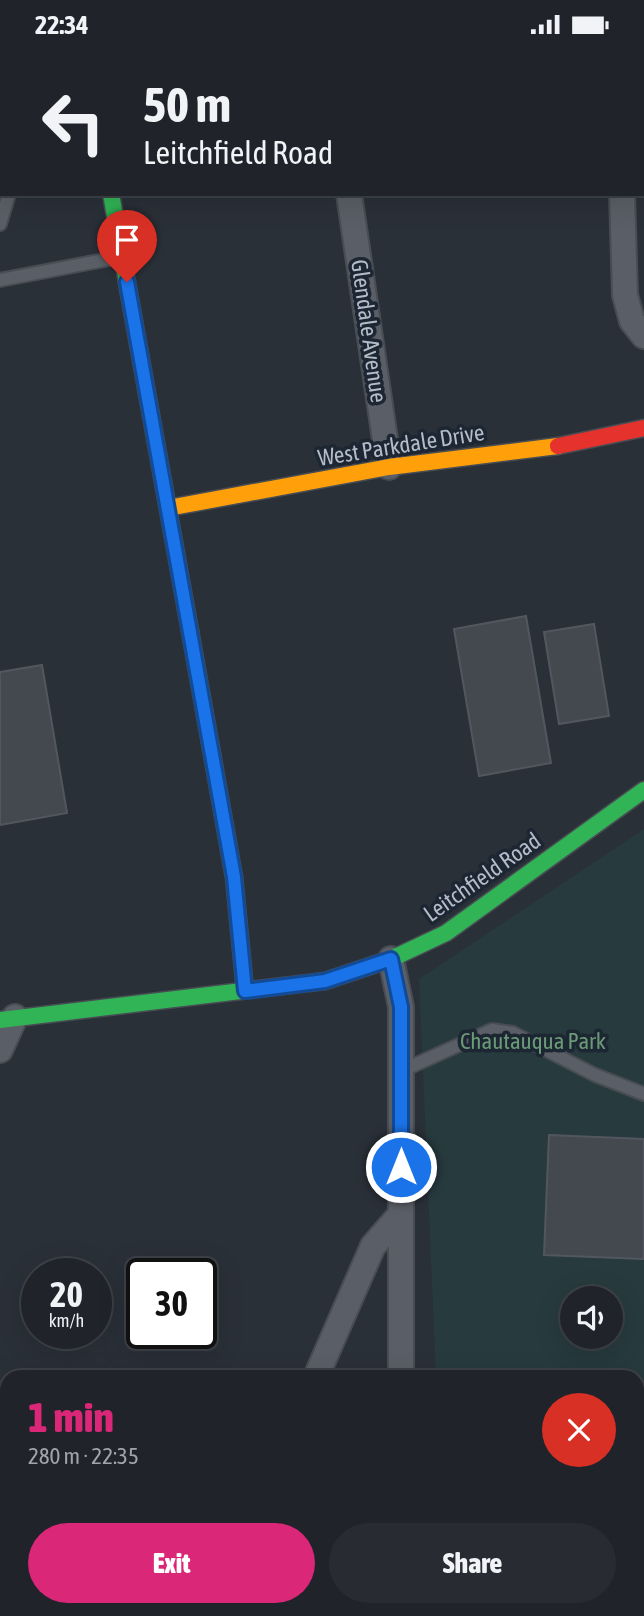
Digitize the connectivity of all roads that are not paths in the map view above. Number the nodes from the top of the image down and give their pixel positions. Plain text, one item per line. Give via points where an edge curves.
1 (8, 196) edge
2 (111, 196) edge
3 (349, 196) edge
4 (622, 196) edge
5 (0, 223) edge
6 (122, 257) junction
7 (0, 280) edge
8 (644, 336) edge
9 (642, 429) edge
10 (389, 467) junction
11 (168, 508) junction
12 (644, 790) edge
13 (391, 959) junction
14 (245, 991) junction
15 (7, 1018) edge
16 (0, 1050) edge
17 (401, 1071) junction
18 (644, 1094) edge
19 (400, 1215) junction
20 (319, 1370) edge
21 (401, 1370) edge

1 - 5 lane
2 - 6 street
3 - 10 street, Glendale Avenue
4 - 8 street via 625,295 632,321
6 - 7 lane
6 - 11 street
9 - 10 street, West Parkdale Drive via 579,443
10 - 11 street, West Parkdale Drive
11 - 14 street via 234,877
12 - 13 street, Leitchfield Road via 446,933
13 - 14 street, Leitchfield Road via 325,981
13 - 17 street via 401,1007
14 - 15 street, Leitchfield Road
15 - 16 street
17 - 18 lane via 492,1030 513,1033
17 - 19 street
19 - 20 street via 373,1246
19 - 21 street

